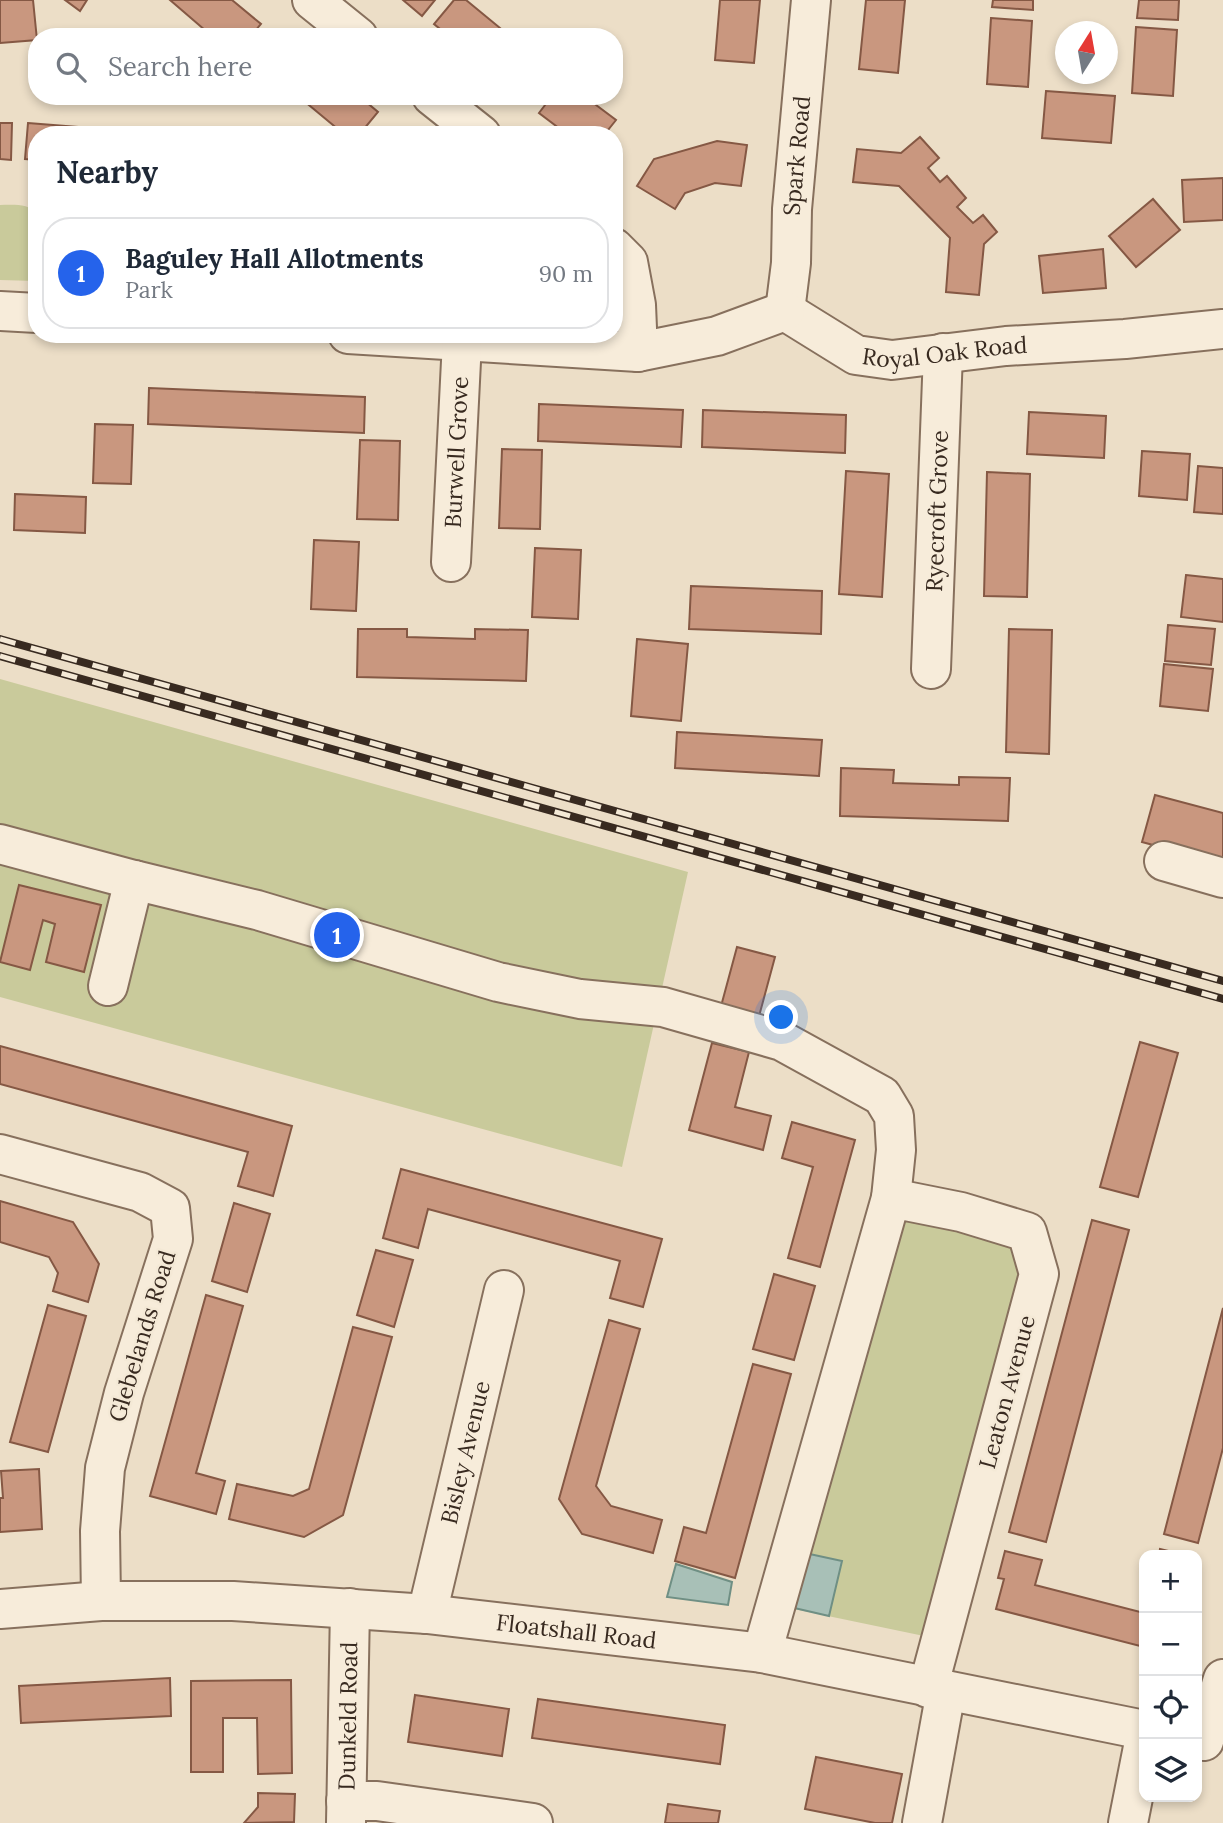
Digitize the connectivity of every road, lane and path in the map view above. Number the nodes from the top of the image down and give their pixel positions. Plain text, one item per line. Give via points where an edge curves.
1 (312, 0) edge
2 (811, 0) edge
3 (347, 28) edge
4 (443, 105) edge
5 (470, 126) edge
6 (623, 257) edge
7 (0, 311) edge
8 (785, 311) junction
9 (28, 313) edge
10 (1223, 329) edge
11 (462, 343) edge
12 (494, 343) edge
13 (638, 352) junction
14 (943, 353) junction
15 (451, 562) dead end
16 (931, 669) dead end
17 (0, 844) edge
18 (1164, 861) dead end
19 (1223, 878) edge
20 (134, 880) junction
21 (108, 986) dead end
22 (0, 1154) edge
23 (891, 1198) junction
24 (504, 1290) dead end
25 (101, 1601) junction
26 (350, 1608) junction
27 (0, 1609) edge
28 (427, 1614) junction
29 (762, 1653) junction
30 (1223, 1679) edge
31 (937, 1689) junction
32 (1139, 1729) edge
33 (1208, 1742) edge
34 (1139, 1767) edge
35 (346, 1812) edge
36 (533, 1823) edge
37 (922, 1823) edge
38 (1128, 1823) edge

1 - 3 street
2 - 8 street, Spark Road
4 - 5 street
6 - 13 street via 628,262 636,305
7 - 9 street
8 - 13 street via 717,336
8 - 14 street, Royal Oak Road via 856,355 892,360
10 - 14 street, Royal Oak Road
11 - 15 street, Burwell Grove
12 - 13 street
14 - 16 street, Ryecroft Grove
17 - 20 street
18 - 19 street
20 - 21 street
20 - 23 street via 257,910 498,982 580,999 663,1007 782,1041 882,1096 894,1116
22 - 25 street, Glebelands Road via 140,1192 170,1208 173,1239 105,1468
23 - 29 street
23 - 31 street, Leaton Avenue via 1027,1232 1039,1274
24 - 28 street, Bisley Avenue
25 - 26 street, Floatshall Road via 233,1601
25 - 27 street, Floatshall Road
26 - 28 street, Floatshall Road
26 - 35 street, Dunkeld Road
28 - 29 street, Floatshall Road
29 - 31 street, Floatshall Road
30 - 33 street
31 - 32 street, Floatshall Road
31 - 37 street
34 - 38 street
35 - 36 street via 377,1801

